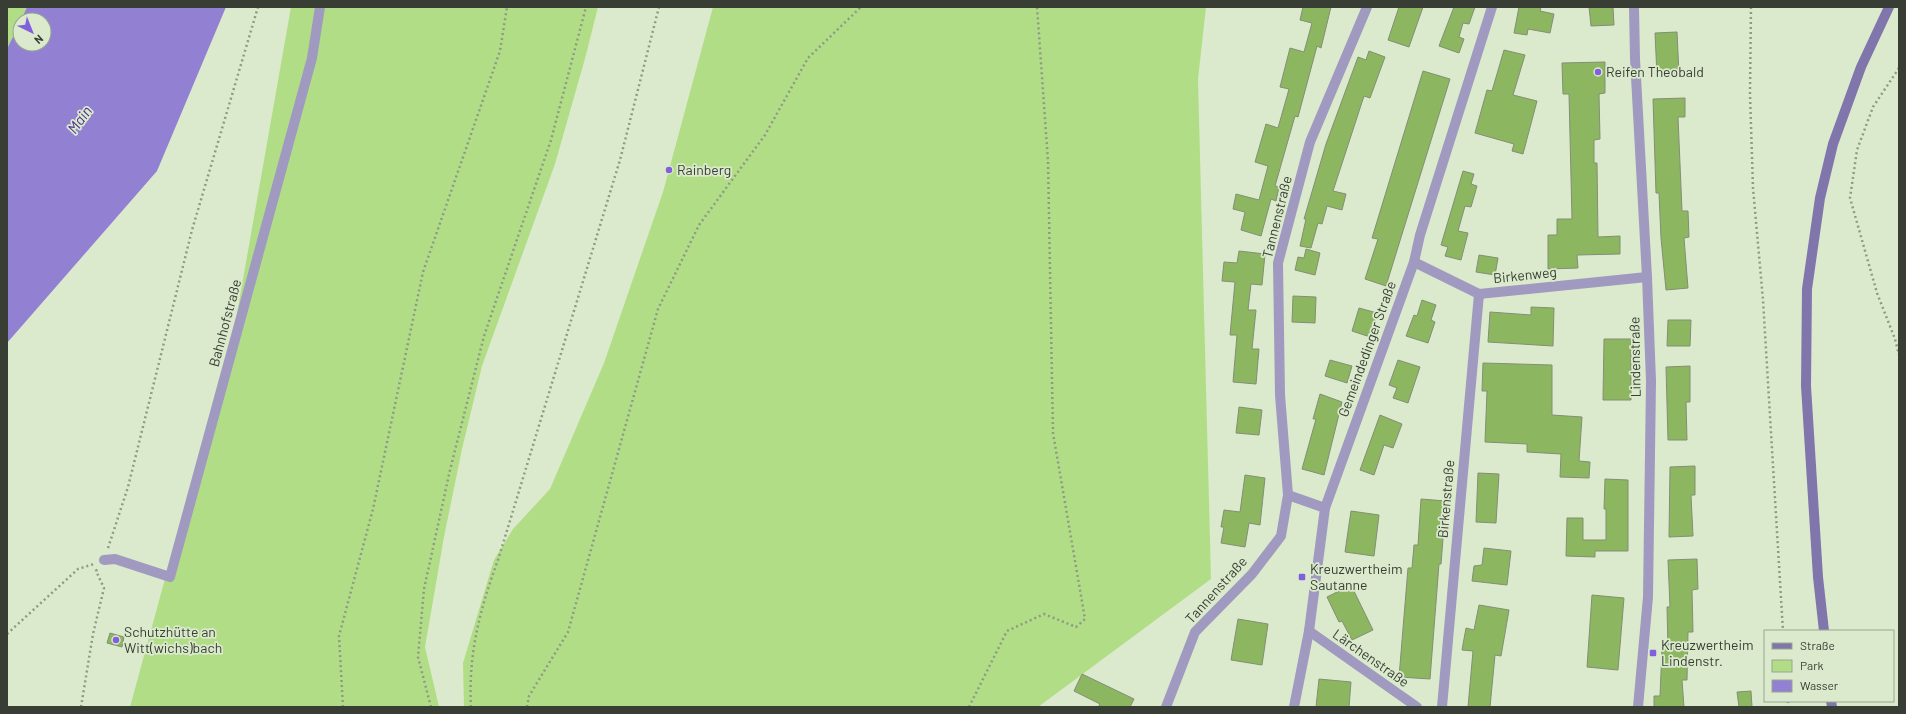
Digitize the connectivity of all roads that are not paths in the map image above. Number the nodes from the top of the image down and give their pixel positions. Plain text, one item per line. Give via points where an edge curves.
1 (320, 7) edge
2 (1367, 7) edge
3 (1492, 7) edge
4 (1634, 7) edge
5 (1889, 7) edge
6 (1414, 262) junction
7 (1647, 277) junction
8 (1479, 294) junction
9 (1288, 495) junction
10 (1325, 508) junction
11 (104, 560) road end
12 (1824, 630) edge
13 (1309, 632) junction
14 (1166, 707) edge
15 (1294, 707) edge
16 (1417, 707) edge
17 (1442, 707) edge
18 (1638, 707) edge

1 - 11 street, Bahnhofstraße via 312,58 170,577 115,559
2 - 9 street, Tannenstraße via 1310,142 1278,263 1280,395
3 - 6 street, Gemeindedinger Straße via 1420,235
4 - 7 street, Lindenstraße
5 - 12 main road via 1861,67 1834,144 1820,198 1807,289 1806,386
6 - 8 street, Birkenweg
6 - 10 street, Gemeindedinger Straße
7 - 8 street, Birkenweg
7 - 18 street, Lindenstraße via 1651,381 1648,597
8 - 17 street, Birkenstraße
9 - 10 street
9 - 14 street, Tannenstraße via 1281,536 1252,574 1195,632
10 - 13 street, Gemeindedinger Straße
13 - 15 street, Gemeindedinger Straße
13 - 16 street, Lärchenstraße

